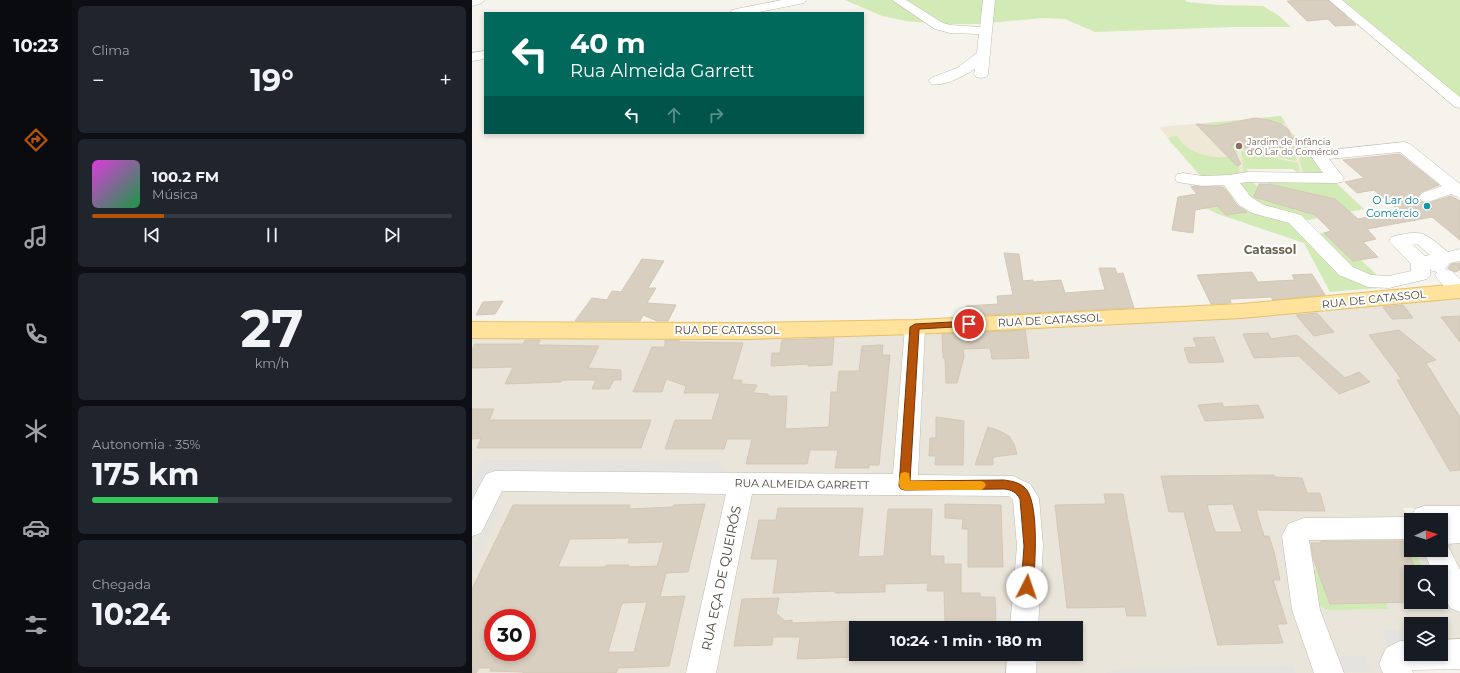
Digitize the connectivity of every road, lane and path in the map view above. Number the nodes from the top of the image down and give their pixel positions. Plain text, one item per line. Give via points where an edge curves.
1 (478, 0) edge
2 (800, 0) edge
3 (898, 0) edge
4 (989, 0) edge
5 (1335, 0) edge
6 (472, 2) edge
7 (741, 12) edge
8 (985, 31) junction
9 (982, 54) junction
10 (484, 55) edge
11 (472, 57) edge
12 (980, 74) dead end
13 (936, 81) dead end
14 (1460, 104) edge
15 (1183, 178) dead end
16 (1229, 180) junction
17 (1457, 191) edge
18 (1428, 197) dead end
19 (1441, 264) edge
20 (1460, 290) edge
21 (915, 327) junction
22 (472, 330) edge
23 (741, 484) junction
24 (905, 486) junction
25 (1448, 516) edge
26 (1460, 516) edge
27 (472, 525) edge
28 (1404, 528) edge
29 (1460, 532) edge
30 (1448, 533) edge
31 (1439, 557) edge
32 (1460, 599) edge
33 (1025, 621) edge
34 (1460, 654) edge
35 (1022, 661) edge
36 (701, 673) edge
37 (1021, 673) edge
38 (1329, 673) edge
39 (1398, 673) edge

1 - 6 street
2 - 7 street
3 - 8 street via 939,26 950,30
4 - 8 street
5 - 14 street
8 - 9 street
9 - 12 street
9 - 13 street via 975,63 964,70
10 - 11 street
15 - 16 street via 1203,181
16 - 17 street via 1248,177 1336,178 1318,155 1404,147
16 - 19 street via 1245,201 1258,209 1295,219 1346,271 1368,281 1389,282 1420,274
17 - 18 street
19 - 20 street
20 - 21 main road, RUA DE CATASSOL via 1241,311
21 - 22 main road, RUA DE CATASSOL via 765,331
21 - 24 street
23 - 24 street, RUA ALMEIDA GARRETT
23 - 27 street, RUA ALMEIDA GARRETT via 495,481
23 - 36 street, RUA EÇA DE QUEIRÓS
24 - 33 street, RUA ALMEIDA GARRETT via 1004,485 1013,486 1021,491 1026,498 1030,546
25 - 26 street
28 - 38 street via 1297,532 1295,543 1306,610
29 - 30 street
31 - 32 street
34 - 39 street via 1400,656 1394,664
35 - 37 street

